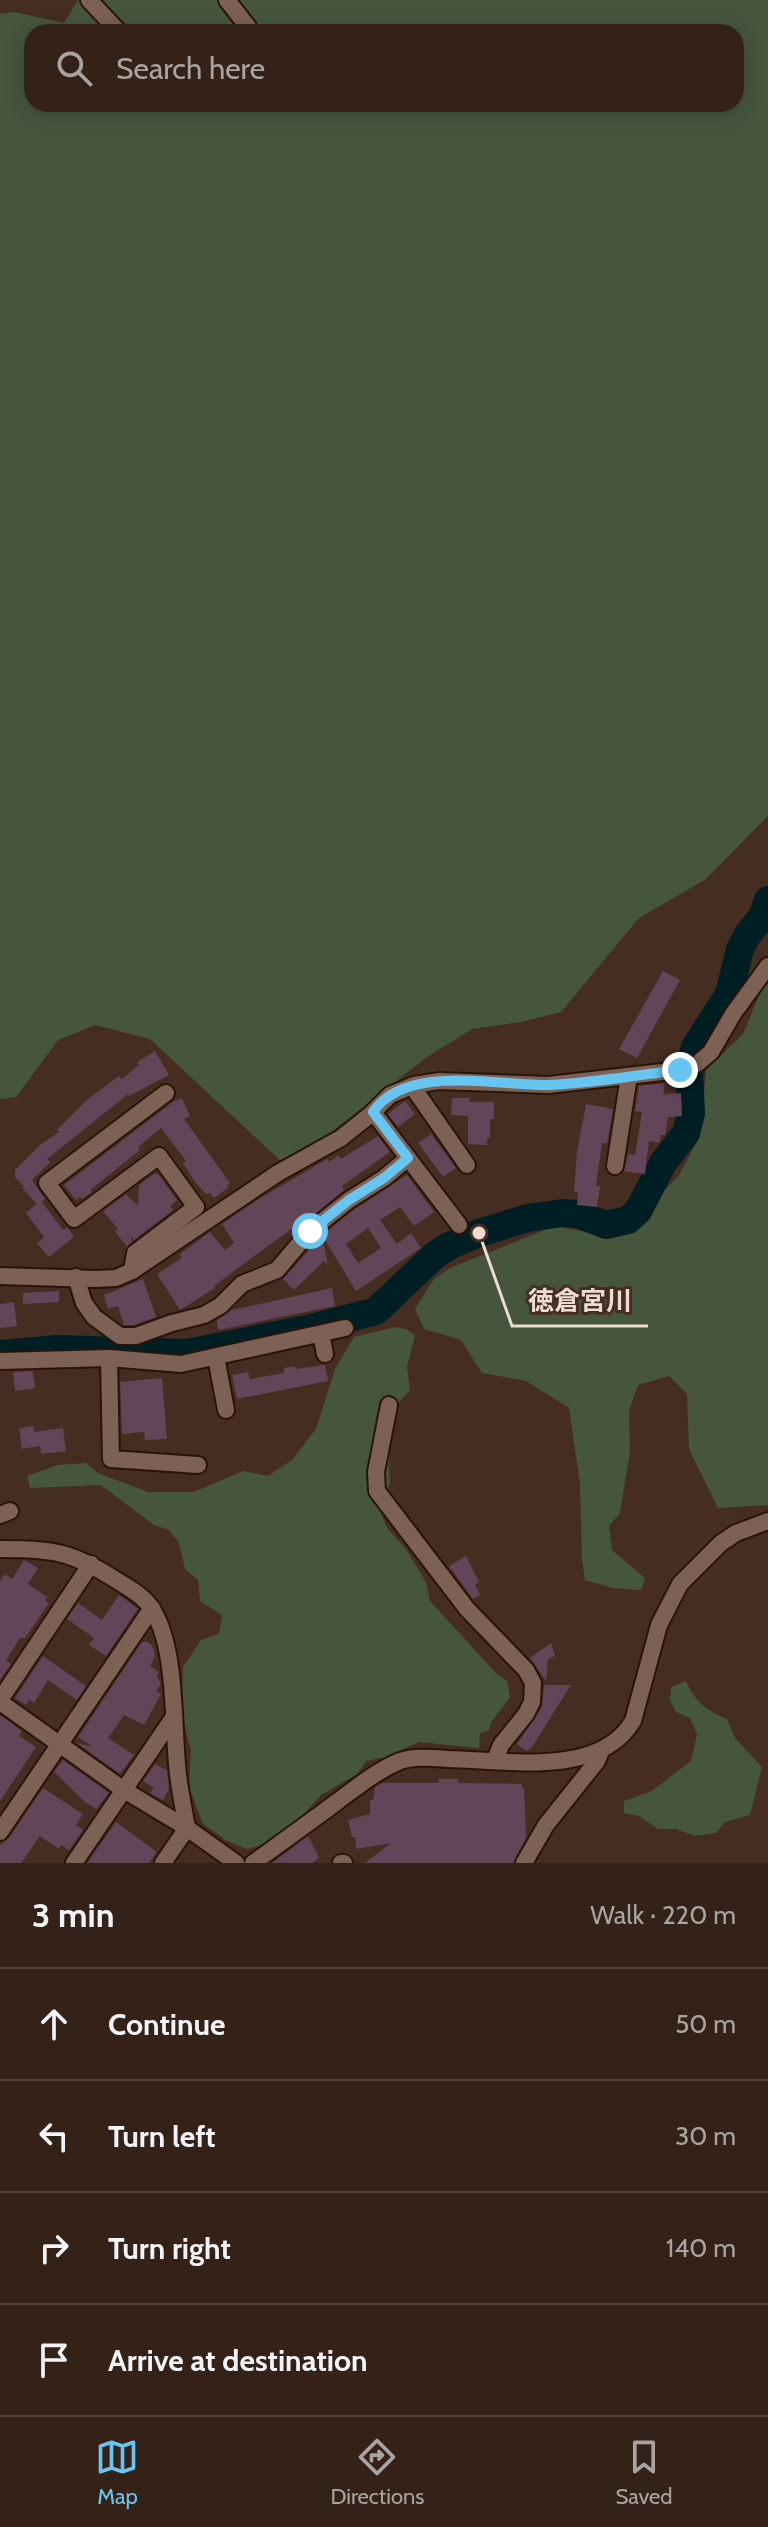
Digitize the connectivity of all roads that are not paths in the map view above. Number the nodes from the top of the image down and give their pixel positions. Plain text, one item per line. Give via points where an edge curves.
1 (89, 0) edge
2 (227, 0) edge
3 (112, 24) edge
4 (244, 24) edge
5 (768, 966) edge
6 (629, 1076) junction
7 (412, 1086) junction
8 (166, 1093) dead end
9 (373, 1112) junction
10 (408, 1158) junction
11 (467, 1165) dead end
12 (615, 1166) dead end
13 (459, 1225) dead end
14 (132, 1271) junction
15 (0, 1276) edge
16 (76, 1277) junction
17 (345, 1328) dead end
18 (321, 1334) junction
19 (325, 1354) dead end
20 (216, 1357) junction
21 (109, 1358) junction
22 (0, 1361) edge
23 (389, 1405) dead end
24 (226, 1410) dead end
25 (198, 1465) dead end
26 (768, 1521) edge
27 (2, 1555) edge
28 (91, 1564) junction
29 (152, 1608) junction
30 (0, 1701) edge
31 (173, 1718) junction
32 (60, 1743) junction
33 (601, 1751) junction
34 (495, 1760) junction
35 (124, 1790) junction
36 (187, 1828) junction
37 (0, 1832) edge
38 (74, 1863) edge
39 (163, 1863) edge
40 (236, 1863) edge
41 (253, 1863) edge
42 (524, 1863) edge

1 - 3 street
2 - 4 street
5 - 6 street via 711,1052 697,1064
6 - 7 street via 548,1085 439,1081
6 - 12 street
7 - 9 street via 390,1095
7 - 11 street
8 - 14 street via 47,1183 74,1219 159,1156 196,1207 135,1253
9 - 10 street
9 - 14 street via 341,1138 278,1173
10 - 13 street
10 - 16 street via 310,1231 277,1270 242,1284 204,1315 120,1336 94,1317
14 - 16 street via 116,1278
15 - 16 street
17 - 18 street
18 - 19 street
18 - 20 street
20 - 21 street via 181,1364
20 - 24 street
21 - 22 street
21 - 25 street via 111,1459
23 - 34 street via 377,1491 467,1609 533,1683 532,1702
26 - 33 street via 721,1543 680,1584 659,1625 633,1721 625,1734
27 - 28 street via 41,1549
28 - 29 street
28 - 30 street
29 - 31 street via 167,1651
29 - 32 street
30 - 32 street
31 - 35 street
31 - 36 street
32 - 35 street
32 - 37 street
33 - 34 street via 546,1762
33 - 42 street
34 - 41 street via 400,1761
35 - 36 street
35 - 38 street
36 - 39 street
36 - 40 street

